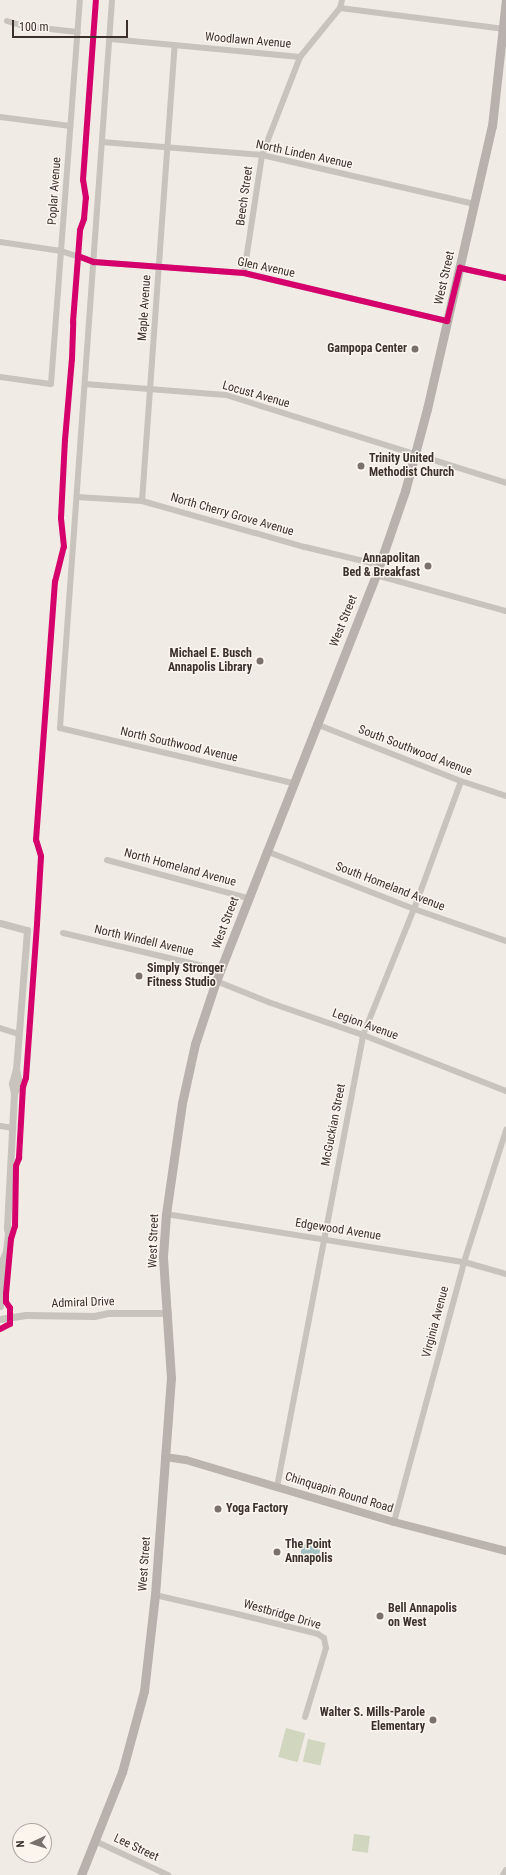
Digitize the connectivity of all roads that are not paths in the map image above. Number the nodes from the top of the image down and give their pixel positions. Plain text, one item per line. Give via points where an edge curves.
1 (80, 0) edge
2 (112, 0) edge
3 (342, 0) edge
4 (506, 0) edge
5 (340, 8) junction
6 (7, 21) dead end
7 (503, 29) junction
8 (78, 32) junction
9 (110, 39) junction
10 (175, 45) junction
11 (300, 56) junction
12 (0, 117) edge
13 (70, 126) junction
14 (102, 142) junction
15 (168, 148) junction
16 (262, 155) junction
17 (474, 204) junction
18 (0, 242) edge
19 (61, 251) junction
20 (94, 262) junction
21 (159, 268) junction
22 (460, 268) junction
23 (244, 273) junction
24 (506, 278) edge
25 (446, 321) junction
26 (0, 377) edge
27 (85, 384) junction
28 (150, 388) junction
29 (415, 453) junction
30 (506, 483) edge
31 (76, 497) junction
32 (142, 501) junction
33 (380, 565) junction
34 (376, 575) junction
35 (506, 611) edge
36 (316, 724) junction
37 (461, 781) junction
38 (293, 783) junction
39 (506, 796) edge
40 (266, 851) junction
41 (107, 860) dead end
42 (248, 898) junction
43 (414, 909) junction
44 (0, 923) edge
45 (63, 933) dead end
46 (506, 942) edge
47 (220, 970) junction
48 (216, 981) junction
49 (0, 1028) edge
50 (19, 1034) junction
51 (363, 1035) junction
52 (506, 1091) edge
53 (0, 1126) edge
54 (13, 1128) junction
55 (506, 1130) edge
56 (166, 1214) junction
57 (323, 1239) junction
58 (464, 1262) junction
59 (1, 1272) edge
60 (506, 1274) edge
61 (0, 1306) edge
62 (168, 1313) junction
63 (0, 1319) edge
64 (165, 1456) junction
65 (277, 1487) junction
66 (394, 1522) junction
67 (506, 1551) edge
68 (155, 1595) junction
69 (305, 1717) dead end
70 (95, 1841) junction
71 (506, 1870) edge
72 (81, 1875) edge
73 (168, 1875) edge
74 (504, 1875) edge

1 - 8 street, Poplar Avenue
2 - 9 street
3 - 5 street
4 - 7 main road, West Street
5 - 7 street
5 - 11 street, Woodlawn Avenue
6 - 8 street via 23,26
7 - 17 main road, West Street via 492,126
8 - 13 street, Poplar Avenue
9 - 10 street, Woodlawn Avenue
9 - 14 street
10 - 11 street, Woodlawn Avenue
10 - 15 street, Maple Avenue
11 - 16 street, Beech Street
12 - 13 street
13 - 19 street, Poplar Avenue
14 - 15 street, North Linden Avenue
14 - 20 street
15 - 16 street, North Linden Avenue
15 - 21 street, Maple Avenue
16 - 17 street, North Linden Avenue
16 - 23 street, Beech Street
17 - 22 main road, West Street
18 - 19 street, Glen Avenue
19 - 20 street, Glen Avenue
19 - 26 street, Poplar Avenue via 51,384
20 - 21 street, Glen Avenue
20 - 27 street
21 - 23 street, Glen Avenue
21 - 28 street, Maple Avenue
22 - 24 street
22 - 25 main road, West Street
23 - 25 street, Glen Avenue
25 - 29 main road, West Street
27 - 28 street, Locust Avenue
27 - 31 street
28 - 29 street, Locust Avenue via 226,396
28 - 32 street, Maple Avenue
29 - 30 street, Locust Avenue
29 - 33 main road, West Street
31 - 32 street, North Cherry Grove Avenue
31 - 38 street, North Southwood Avenue via 60,728
32 - 33 street, North Cherry Grove Avenue via 305,547
33 - 34 main road, West Street
34 - 35 street
34 - 36 main road, West Street
36 - 37 street, South Southwood Avenue
36 - 38 main road, West Street
37 - 39 street, South Southwood Avenue
37 - 43 street, McGuckian Street
38 - 40 main road, West Street
40 - 42 main road, West Street
40 - 43 street, South Homeland Avenue
41 - 42 street, North Homeland Avenue
42 - 47 main road, West Street
43 - 46 street, South Homeland Avenue
43 - 51 street, McGuckian Street
44 - 50 street via 27,930
45 - 47 street, North Windell Avenue
47 - 48 main road, West Street
48 - 51 street, Legion Avenue
48 - 56 main road, West Street via 195,1044 182,1103
49 - 50 street
50 - 54 street via 16,1069 19,1084 14,1093
51 - 52 street, Legion Avenue
51 - 57 street, McGuckian Street
53 - 54 street
54 - 59 street via 6,1251
55 - 58 street, Virginia Avenue
56 - 57 street, Edgewood Avenue
56 - 62 main road, West Street via 163,1256
57 - 58 street, Edgewood Avenue
57 - 65 street, McGuckian Street
58 - 60 street, Edgewood Avenue
58 - 66 street, Virginia Avenue
59 - 61 street
62 - 63 street, Admiral Drive via 26,1315
62 - 64 main road, West Street via 171,1378
64 - 65 main road, Chinquapin Round Road
64 - 68 main road, West Street
65 - 66 main road, Chinquapin Round Road
66 - 67 main road, Chinquapin Round Road
68 - 69 street, Westbridge Drive via 318,1634 324,1638 326,1648
68 - 70 main road, West Street via 144,1691 136,1726 122,1772
70 - 72 main road, West Street
70 - 73 street, Lee Street
71 - 74 street

